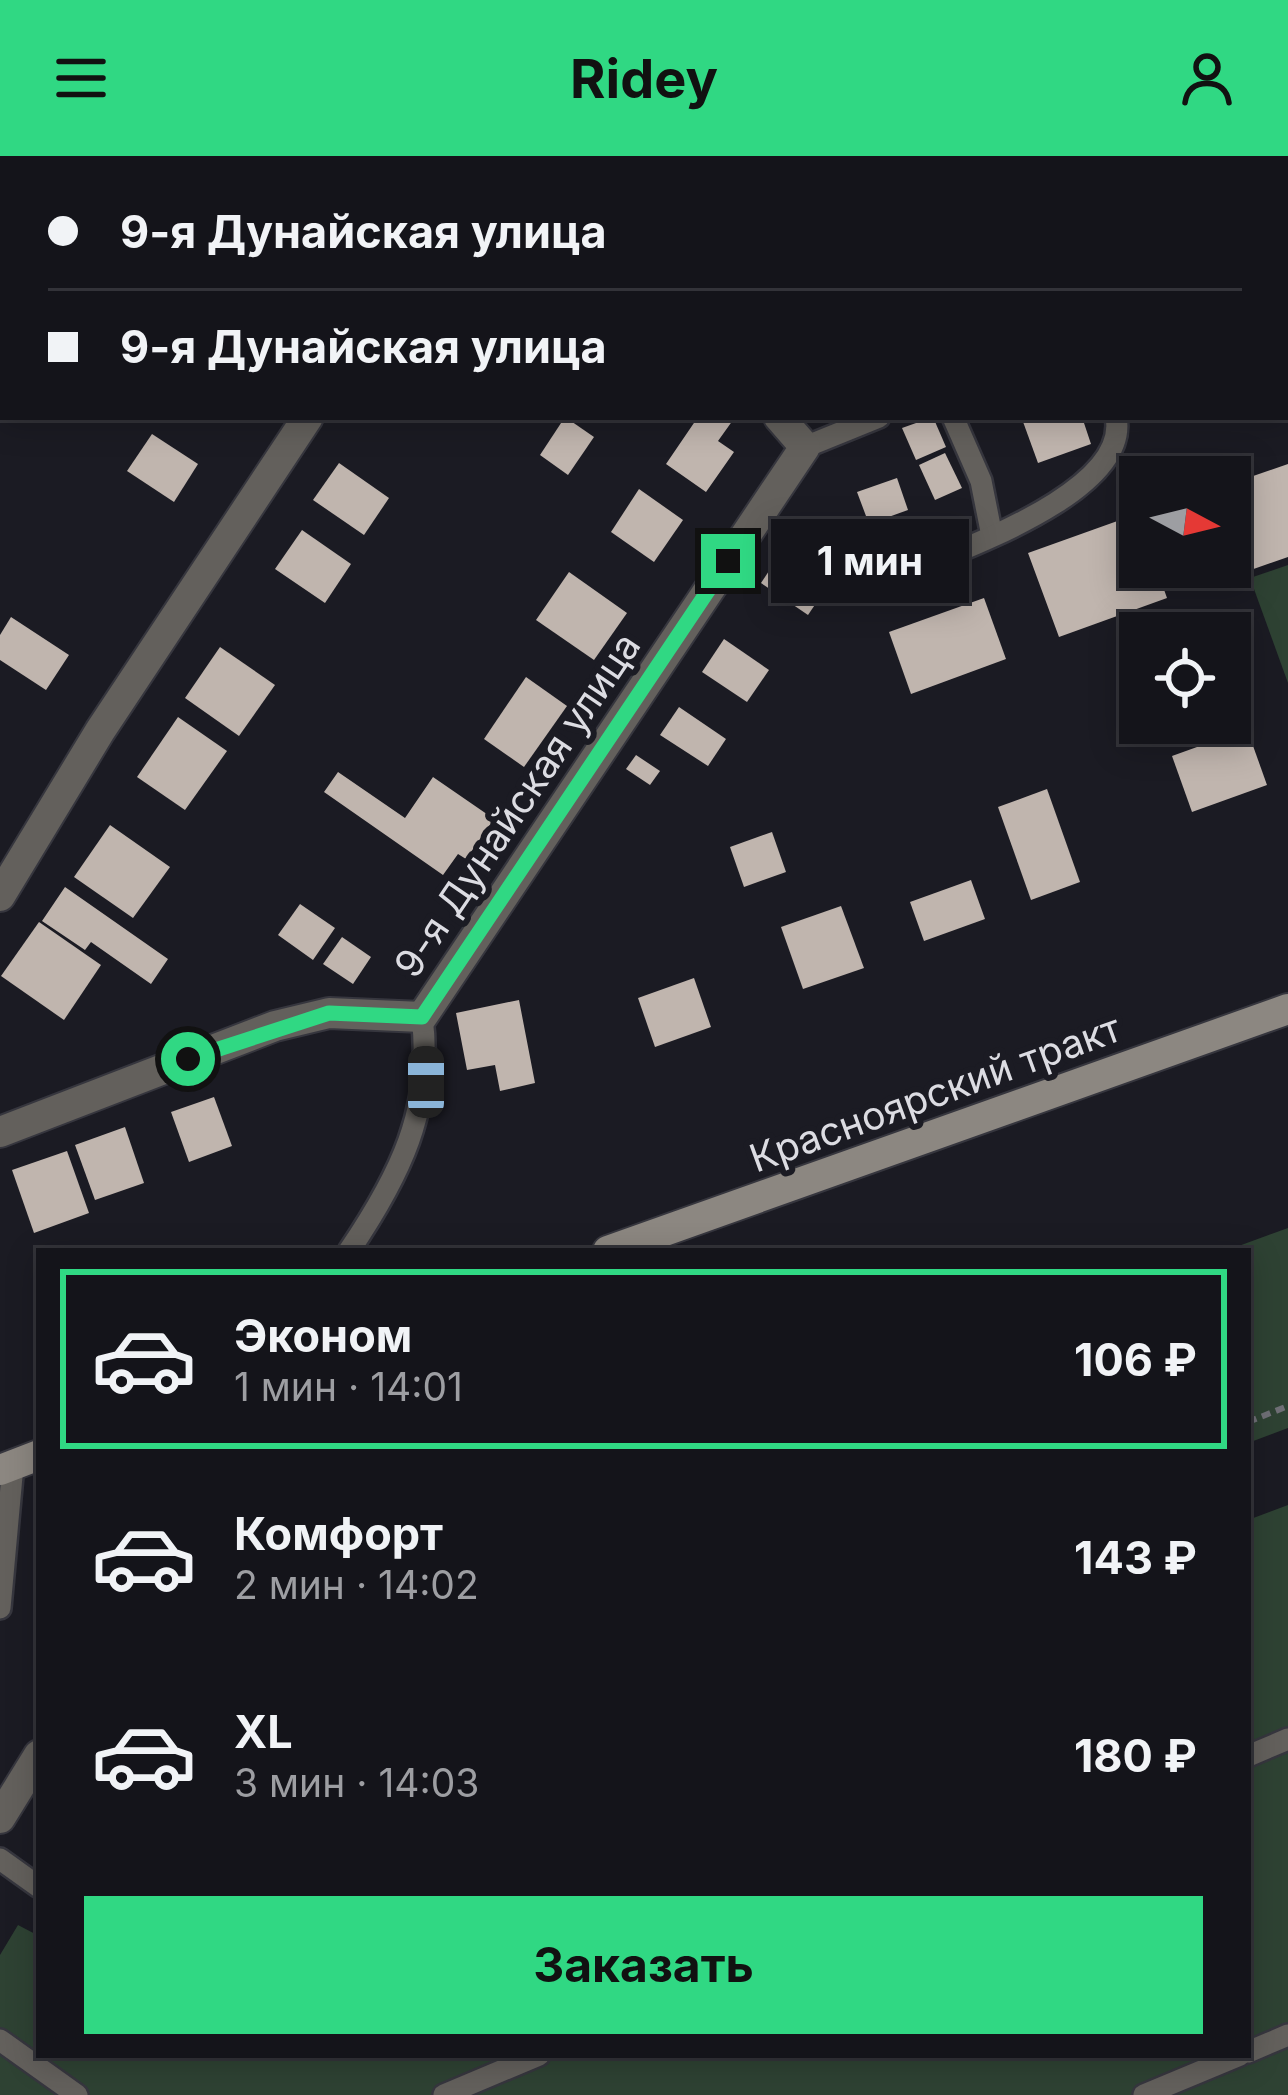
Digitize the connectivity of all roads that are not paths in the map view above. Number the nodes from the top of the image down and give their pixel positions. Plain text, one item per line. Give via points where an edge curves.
1 (306, 420) edge
2 (782, 420) edge
3 (872, 420) edge
4 (954, 420) edge
5 (1117, 420) edge
6 (805, 447) junction
7 (992, 536) junction
8 (918, 568) dead end
9 (0, 896) edge
10 (1288, 1009) edge
11 (422, 1017) junction
12 (0, 1132) edge
13 (351, 1248) edge
14 (616, 1248) edge
15 (17, 1463) edge
16 (0, 1608) edge
17 (1288, 1739) edge
18 (1251, 1755) edge
19 (36, 1760) edge
20 (0, 1818) edge
21 (0, 1859) edge
22 (36, 1885) edge
23 (1288, 2035) edge
24 (0, 2040) edge
25 (1251, 2050) edge
26 (532, 2058) edge
27 (1232, 2058) edge
28 (77, 2095) edge
29 (444, 2095) edge
30 (1144, 2095) edge

1 - 9 street
2 - 6 street
3 - 6 lane
4 - 7 lane via 981,481
5 - 7 lane via 1098,475
6 - 11 street, 9-я Дунайская улица
7 - 8 lane
10 - 14 main road, Красноярский тракт
11 - 12 street, 9-я Дунайская улица via 329,1013 275,1026
11 - 13 lane via 426,1082 417,1122 405,1160
15 - 16 lane
17 - 18 lane
19 - 20 street
21 - 22 lane
23 - 25 lane
24 - 28 lane
26 - 29 lane
27 - 30 lane

